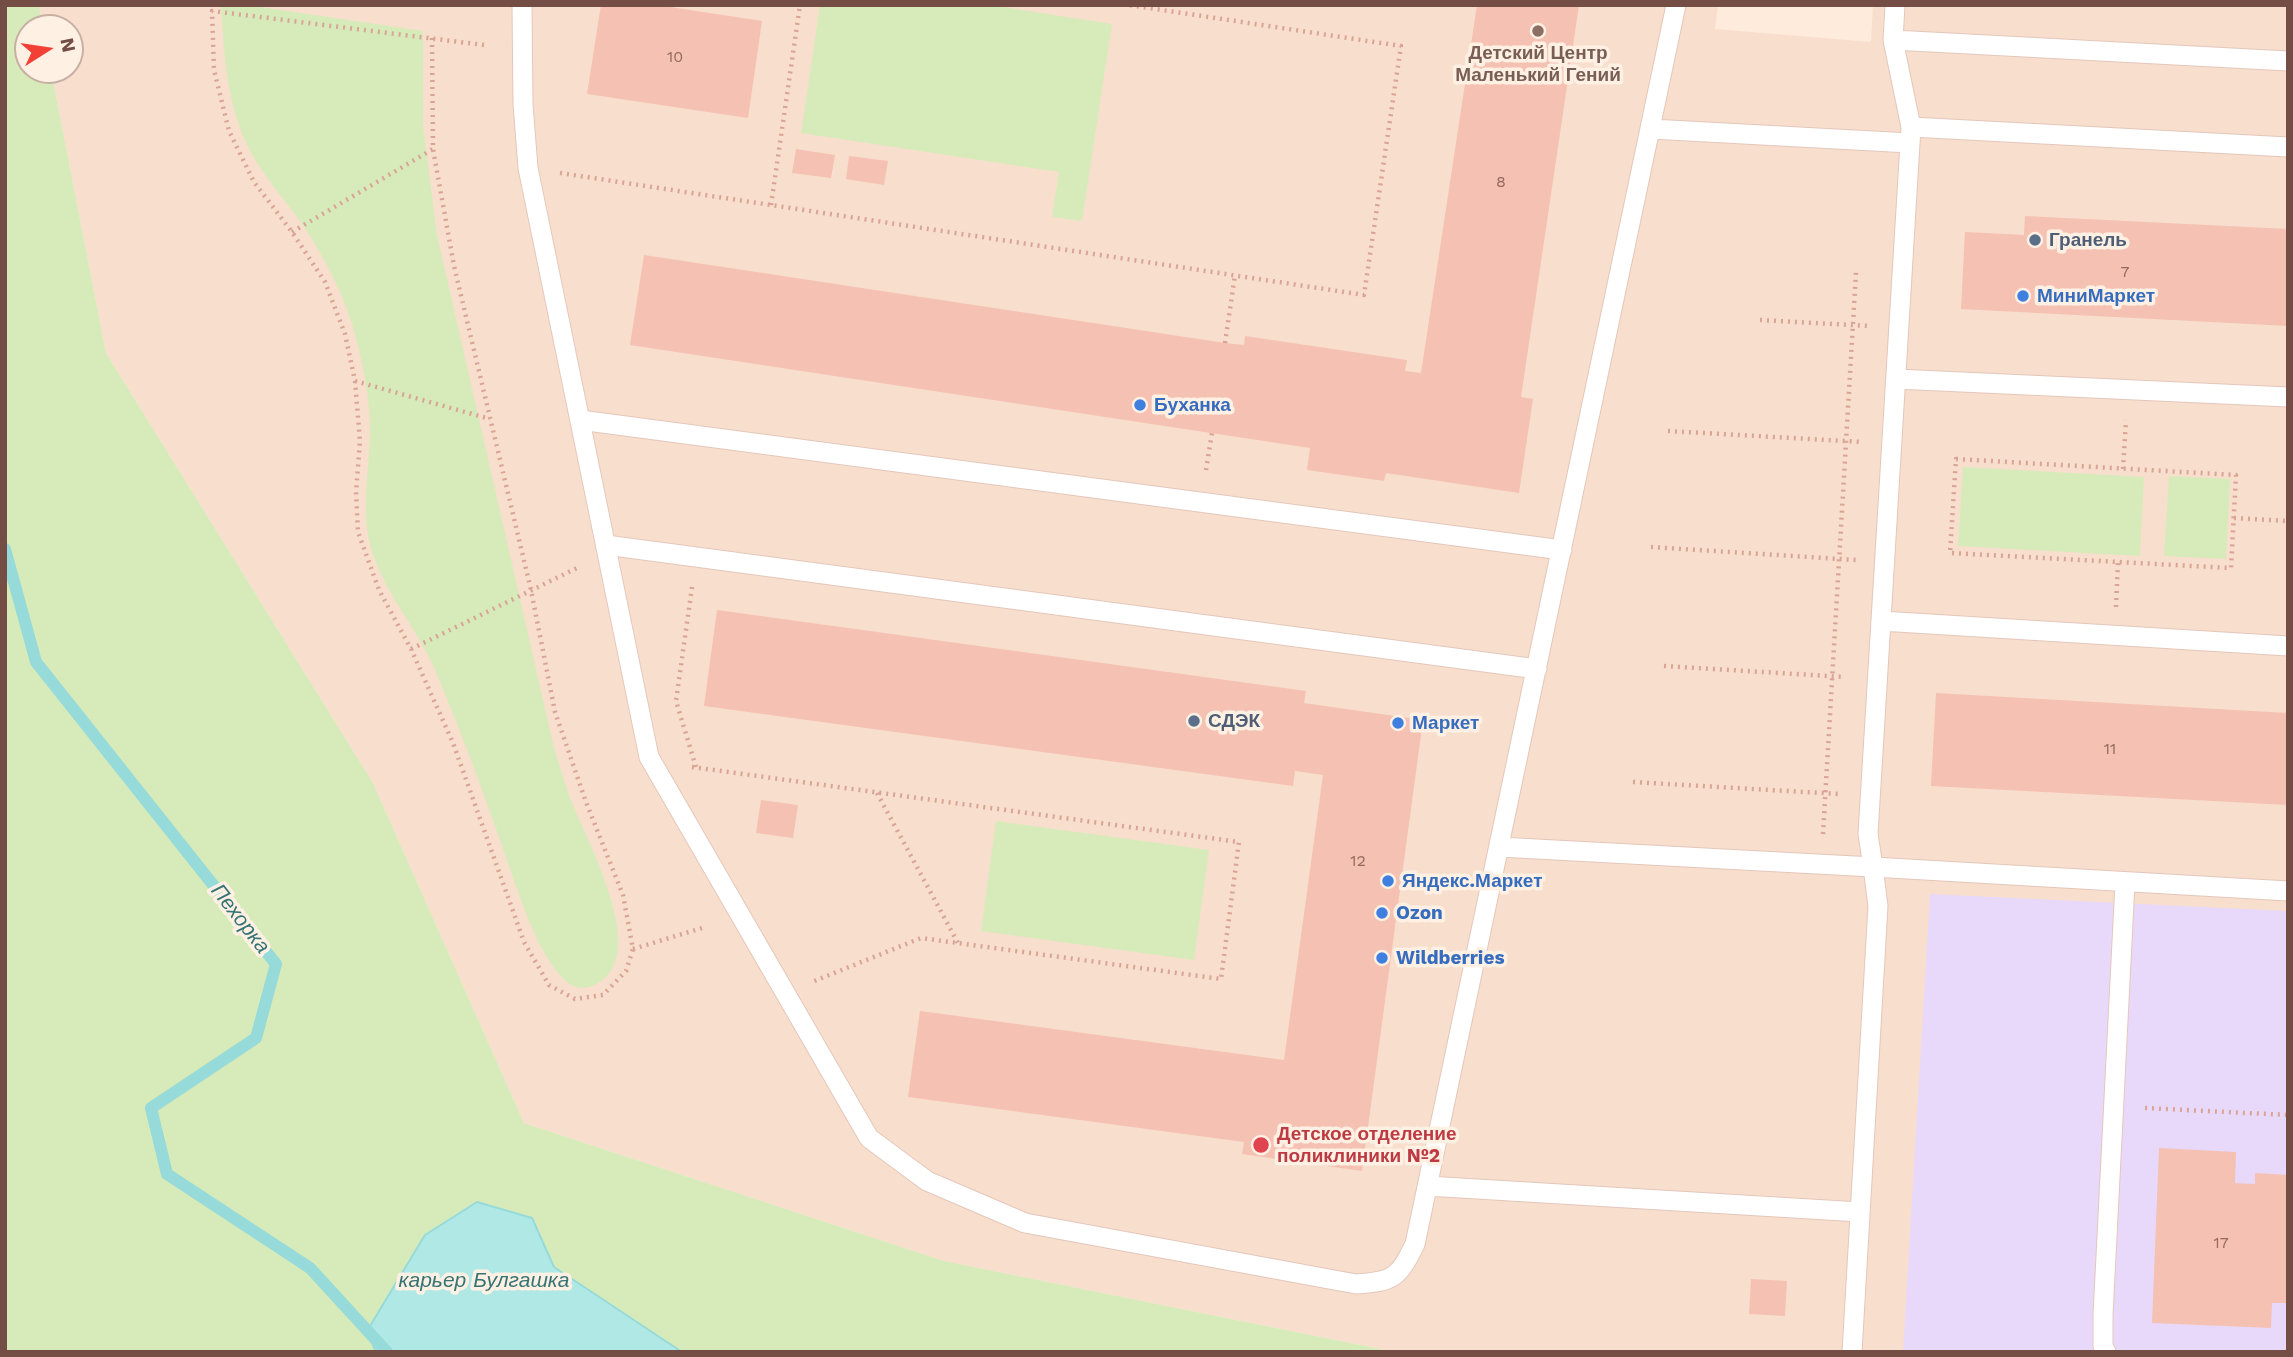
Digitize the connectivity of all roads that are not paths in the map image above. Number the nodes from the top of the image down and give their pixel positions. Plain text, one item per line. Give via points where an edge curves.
1 (522, 5) edge
2 (1676, 5) edge
3 (1895, 5) edge
4 (1893, 40) junction
5 (2288, 61) edge
6 (1650, 129) junction
7 (1910, 135) junction
8 (2288, 146) edge
9 (1896, 379) junction
10 (2288, 397) edge
11 (580, 420) junction
12 (606, 545) junction
13 (1562, 550) junction
14 (1881, 621) junction
15 (2288, 646) edge
16 (1536, 669) junction
17 (1499, 847) junction
18 (1873, 867) junction
19 (2125, 883) junction
20 (2288, 891) edge
21 (1427, 1186) junction
22 (1860, 1212) junction
23 (1852, 1352) edge
24 (2106, 1352) edge

1 - 11 lane via 528,168
2 - 6 lane
3 - 4 lane
4 - 5 lane
4 - 7 lane
6 - 7 lane
6 - 13 lane
7 - 8 lane
7 - 9 lane
9 - 10 lane
9 - 14 lane
11 - 12 lane
11 - 13 lane
12 - 16 lane
12 - 21 lane via 649,757 870,1138 927,1181 1025,1223 1356,1284 1382,1283 1403,1268 1415,1244
13 - 16 lane
14 - 15 lane
14 - 18 lane via 1868,834
16 - 17 lane
17 - 18 lane
17 - 21 lane
18 - 19 lane
18 - 22 lane via 1878,906
19 - 20 lane
19 - 24 lane via 2103,1315
21 - 22 lane
22 - 23 lane

